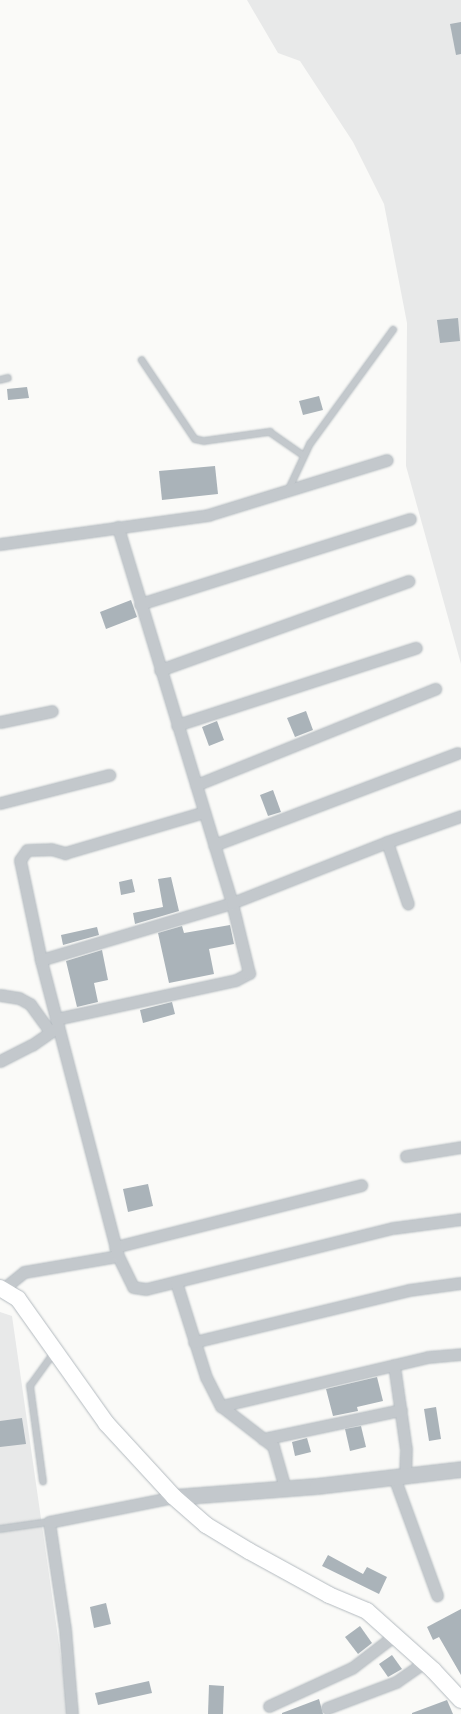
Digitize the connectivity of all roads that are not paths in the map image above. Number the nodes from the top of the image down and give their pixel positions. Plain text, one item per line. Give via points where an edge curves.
1 (393, 330) dead end
2 (142, 360) dead end
3 (8, 378) dead end
4 (0, 380) edge
5 (303, 455) junction
6 (387, 460) dead end
7 (289, 489) junction
8 (410, 519) dead end
9 (118, 527) junction
10 (0, 544) edge
11 (409, 581) dead end
12 (140, 604) junction
13 (416, 648) dead end
14 (160, 670) junction
15 (435, 690) dead end
16 (52, 711) dead end
17 (0, 722) edge
18 (176, 724) junction
19 (458, 753) dead end
20 (109, 775) dead end
21 (196, 785) junction
22 (0, 803) edge
23 (204, 812) junction
24 (461, 816) edge
25 (387, 842) junction
26 (214, 845) junction
27 (232, 903) junction
28 (408, 904) dead end
29 (41, 960) junction
30 (0, 995) edge
31 (55, 1025) junction
32 (0, 1061) edge
33 (461, 1147) edge
34 (406, 1156) dead end
35 (361, 1186) dead end
36 (461, 1219) edge
37 (117, 1251) junction
38 (176, 1282) junction
39 (461, 1283) edge
40 (1, 1289) edge
41 (194, 1342) junction
42 (56, 1350) junction
43 (461, 1354) edge
44 (394, 1365) junction
45 (221, 1406) junction
46 (401, 1410) junction
47 (263, 1438) junction
48 (461, 1469) edge
49 (400, 1476) junction
50 (43, 1482) dead end
51 (285, 1488) junction
52 (174, 1497) junction
53 (49, 1522) junction
54 (0, 1529) edge
55 (437, 1595) dead end
56 (395, 1635) junction
57 (425, 1662) junction
58 (461, 1700) edge
59 (269, 1706) dead end
60 (327, 1708) dead end
61 (72, 1714) edge

1 - 5 lane
2 - 5 lane via 195,439 204,441 270,432
3 - 4 lane
5 - 7 lane
6 - 7 street
7 - 9 street via 208,515
8 - 12 street
9 - 10 street
9 - 12 street
11 - 14 street
12 - 14 street
13 - 18 street
14 - 18 street
15 - 21 street
16 - 17 street
18 - 21 street
19 - 26 street
20 - 22 street
21 - 23 street
23 - 26 street
23 - 29 street via 65,853 51,849 27,850 20,860
24 - 25 street
25 - 27 street
25 - 28 street
26 - 27 street
27 - 29 street
27 - 31 street via 248,961 249,973 245,976
29 - 31 street
30 - 31 street via 19,998
31 - 32 street via 32,1045
31 - 37 street
33 - 34 street
35 - 37 street
36 - 38 street via 393,1228
37 - 38 street via 133,1287 146,1289
37 - 40 street via 24,1272
38 - 41 street
39 - 41 street via 409,1290
40 - 42 main road via 18,1299
41 - 45 street via 206,1377
42 - 50 lane via 30,1386
42 - 52 main road via 106,1423
43 - 44 street
44 - 45 street
44 - 46 street
45 - 47 street
46 - 47 street
46 - 49 street via 406,1450
47 - 51 street via 272,1446
48 - 49 street
49 - 51 street
49 - 55 street
51 - 52 street
52 - 53 street
52 - 56 main road via 215,1530 328,1595 367,1611
53 - 54 lane
53 - 61 street via 65,1629
56 - 57 main road
56 - 59 street via 352,1668
57 - 58 main road
57 - 60 street via 396,1682

